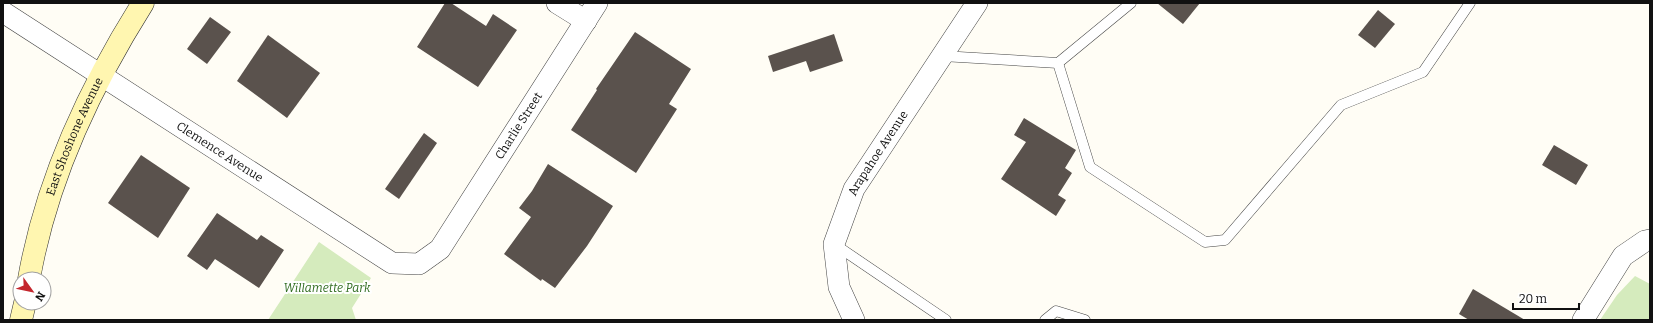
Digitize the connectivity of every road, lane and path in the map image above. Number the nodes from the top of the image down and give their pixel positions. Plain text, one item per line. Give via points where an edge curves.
1 (143, 3) edge
2 (557, 3) edge
3 (597, 3) edge
4 (977, 3) edge
5 (1131, 3) edge
6 (1470, 3) edge
7 (3, 12) edge
8 (586, 21) junction
9 (942, 56) junction
10 (1058, 63) junction
11 (101, 74) junction
12 (1650, 240) edge
13 (834, 244) junction
14 (440, 249) joint
15 (31, 271) edge
16 (854, 320) edge
17 (946, 320) edge
18 (1045, 320) edge
19 (1085, 320) edge
20 (1583, 320) edge

1 - 11 street, East Shoshone Avenue
2 - 8 street
3 - 8 street, Charlie Street
4 - 9 street, Arapahoe Avenue
5 - 10 lane
6 - 10 lane via 1423,72 1341,105 1225,240 1205,242 1090,167
7 - 11 street, Clemence Avenue
8 - 14 street, Charlie Street
9 - 10 lane
9 - 13 street, Arapahoe Avenue via 854,189
11 - 14 street, Clemence Avenue via 392,263 419,264
11 - 15 street, East Shoshone Avenue via 71,139 46,209
12 - 20 street via 1624,256
13 - 16 street, Arapahoe Avenue via 839,287
13 - 17 lane
18 - 19 lane via 1056,311

